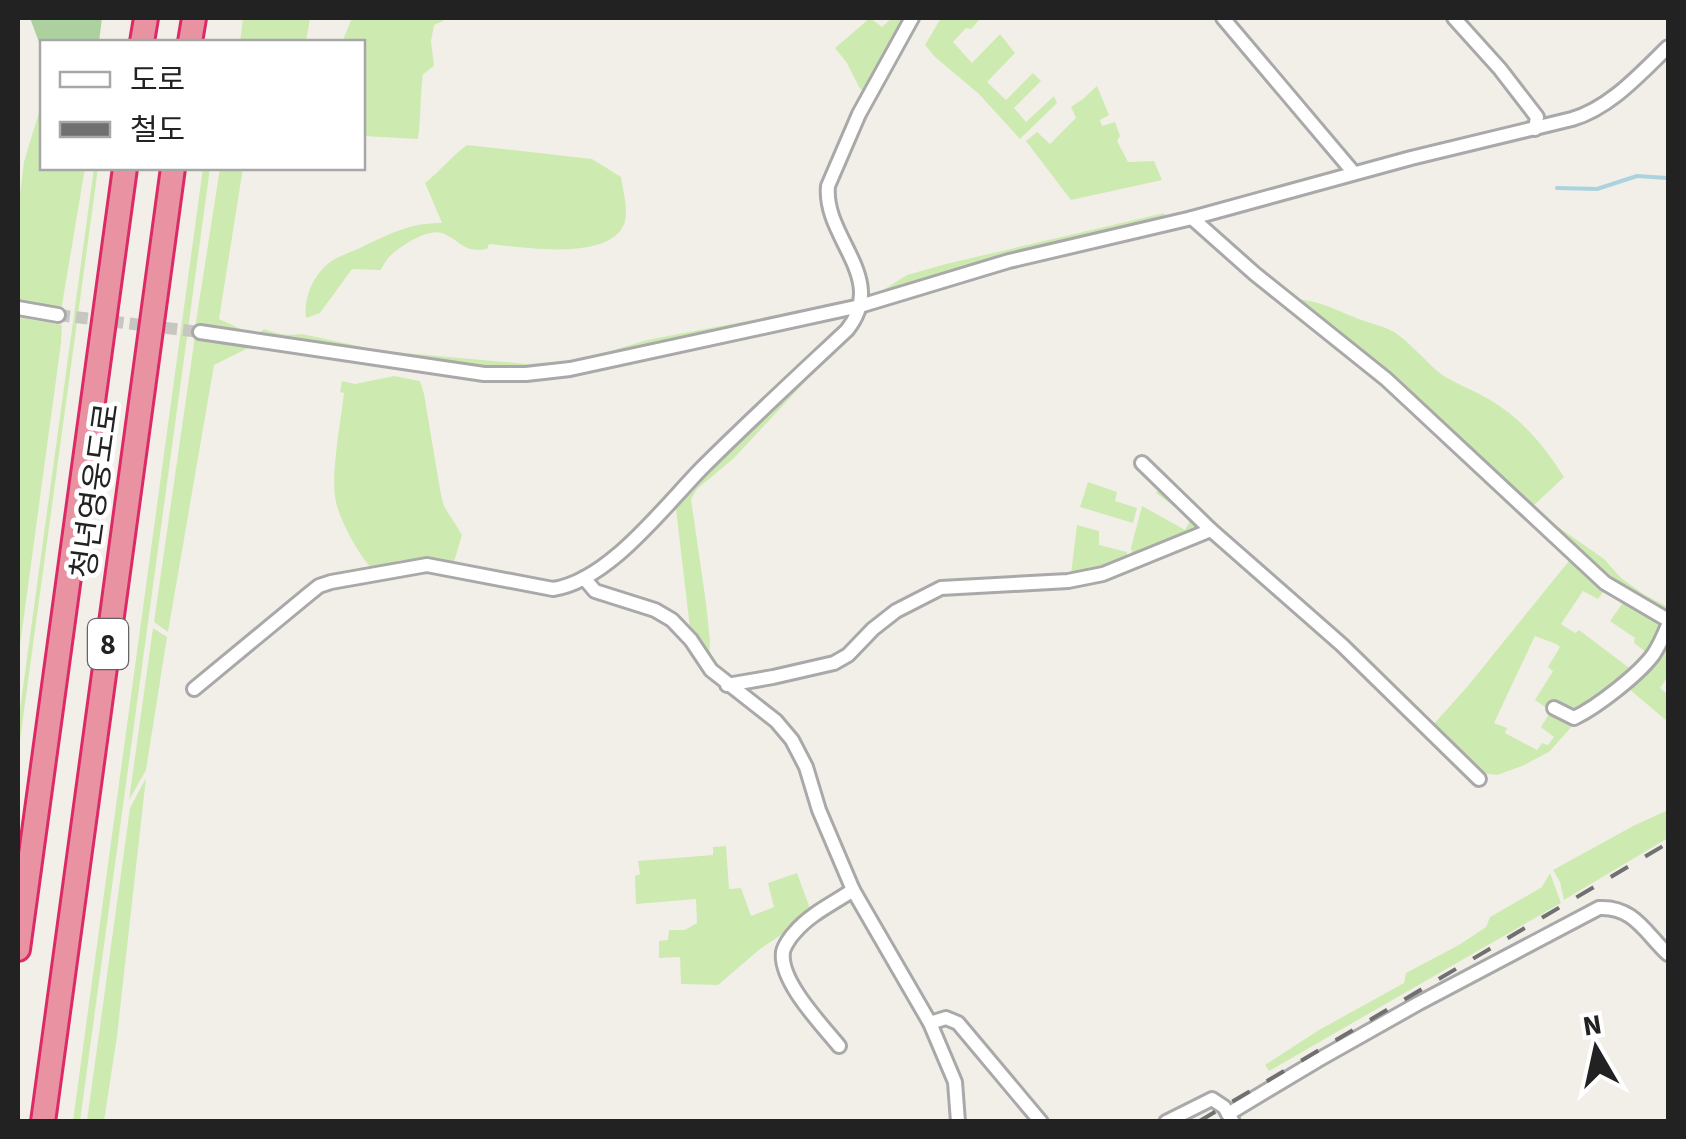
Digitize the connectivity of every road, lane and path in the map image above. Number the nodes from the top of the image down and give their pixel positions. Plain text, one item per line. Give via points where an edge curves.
1 (912, 18) edge
2 (1223, 18) edge
3 (1454, 18) edge
4 (1668, 46) edge
5 (1535, 129) junction
6 (125, 170) edge
7 (173, 170) edge
8 (1354, 174) junction
9 (1192, 218) junction
10 (860, 306) junction
11 (18, 308) edge
12 (58, 315) tunnel mouth
13 (200, 332) tunnel mouth
14 (1142, 462) dead end
15 (1211, 530) junction
16 (584, 578) junction
17 (1668, 622) edge
18 (727, 684) junction
19 (194, 689) dead end
20 (1554, 708) dead end
21 (1479, 779) dead end
22 (854, 890) junction
23 (18, 949) edge
24 (1668, 954) edge
25 (930, 1023) junction
26 (839, 1046) dead end
27 (1231, 1118) edge
28 (43, 1122) edge
29 (958, 1122) edge
30 (1041, 1122) edge
31 (1166, 1122) edge

1 - 10 street via 828,186 830,210 859,279
2 - 8 street
3 - 5 street via 1536,117
4 - 5 street via 1590,114
5 - 8 street
6 - 23 highway, 청년영웅도로 / 8
7 - 28 highway, 청년영웅도로 / 8
8 - 9 street
9 - 10 street via 1009,261
9 - 17 street via 1386,378 1606,583
10 - 13 street via 526,374 484,374
10 - 16 street via 847,330 622,551
11 - 12 street
14 - 15 street
15 - 18 street via 1068,582 940,588 896,611 834,663
15 - 21 street
16 - 18 street via 595,591 672,620
16 - 19 street via 553,590 427,565 331,582
17 - 20 street via 1653,655 1587,711 1574,718
18 - 22 street via 792,740
22 - 25 street
22 - 26 street via 806,921 783,951 786,974
24 - 27 street via 1626,912 1600,908 1402,1013
25 - 29 street via 955,1082
25 - 30 street via 958,1023
27 - 31 street via 1212,1099

